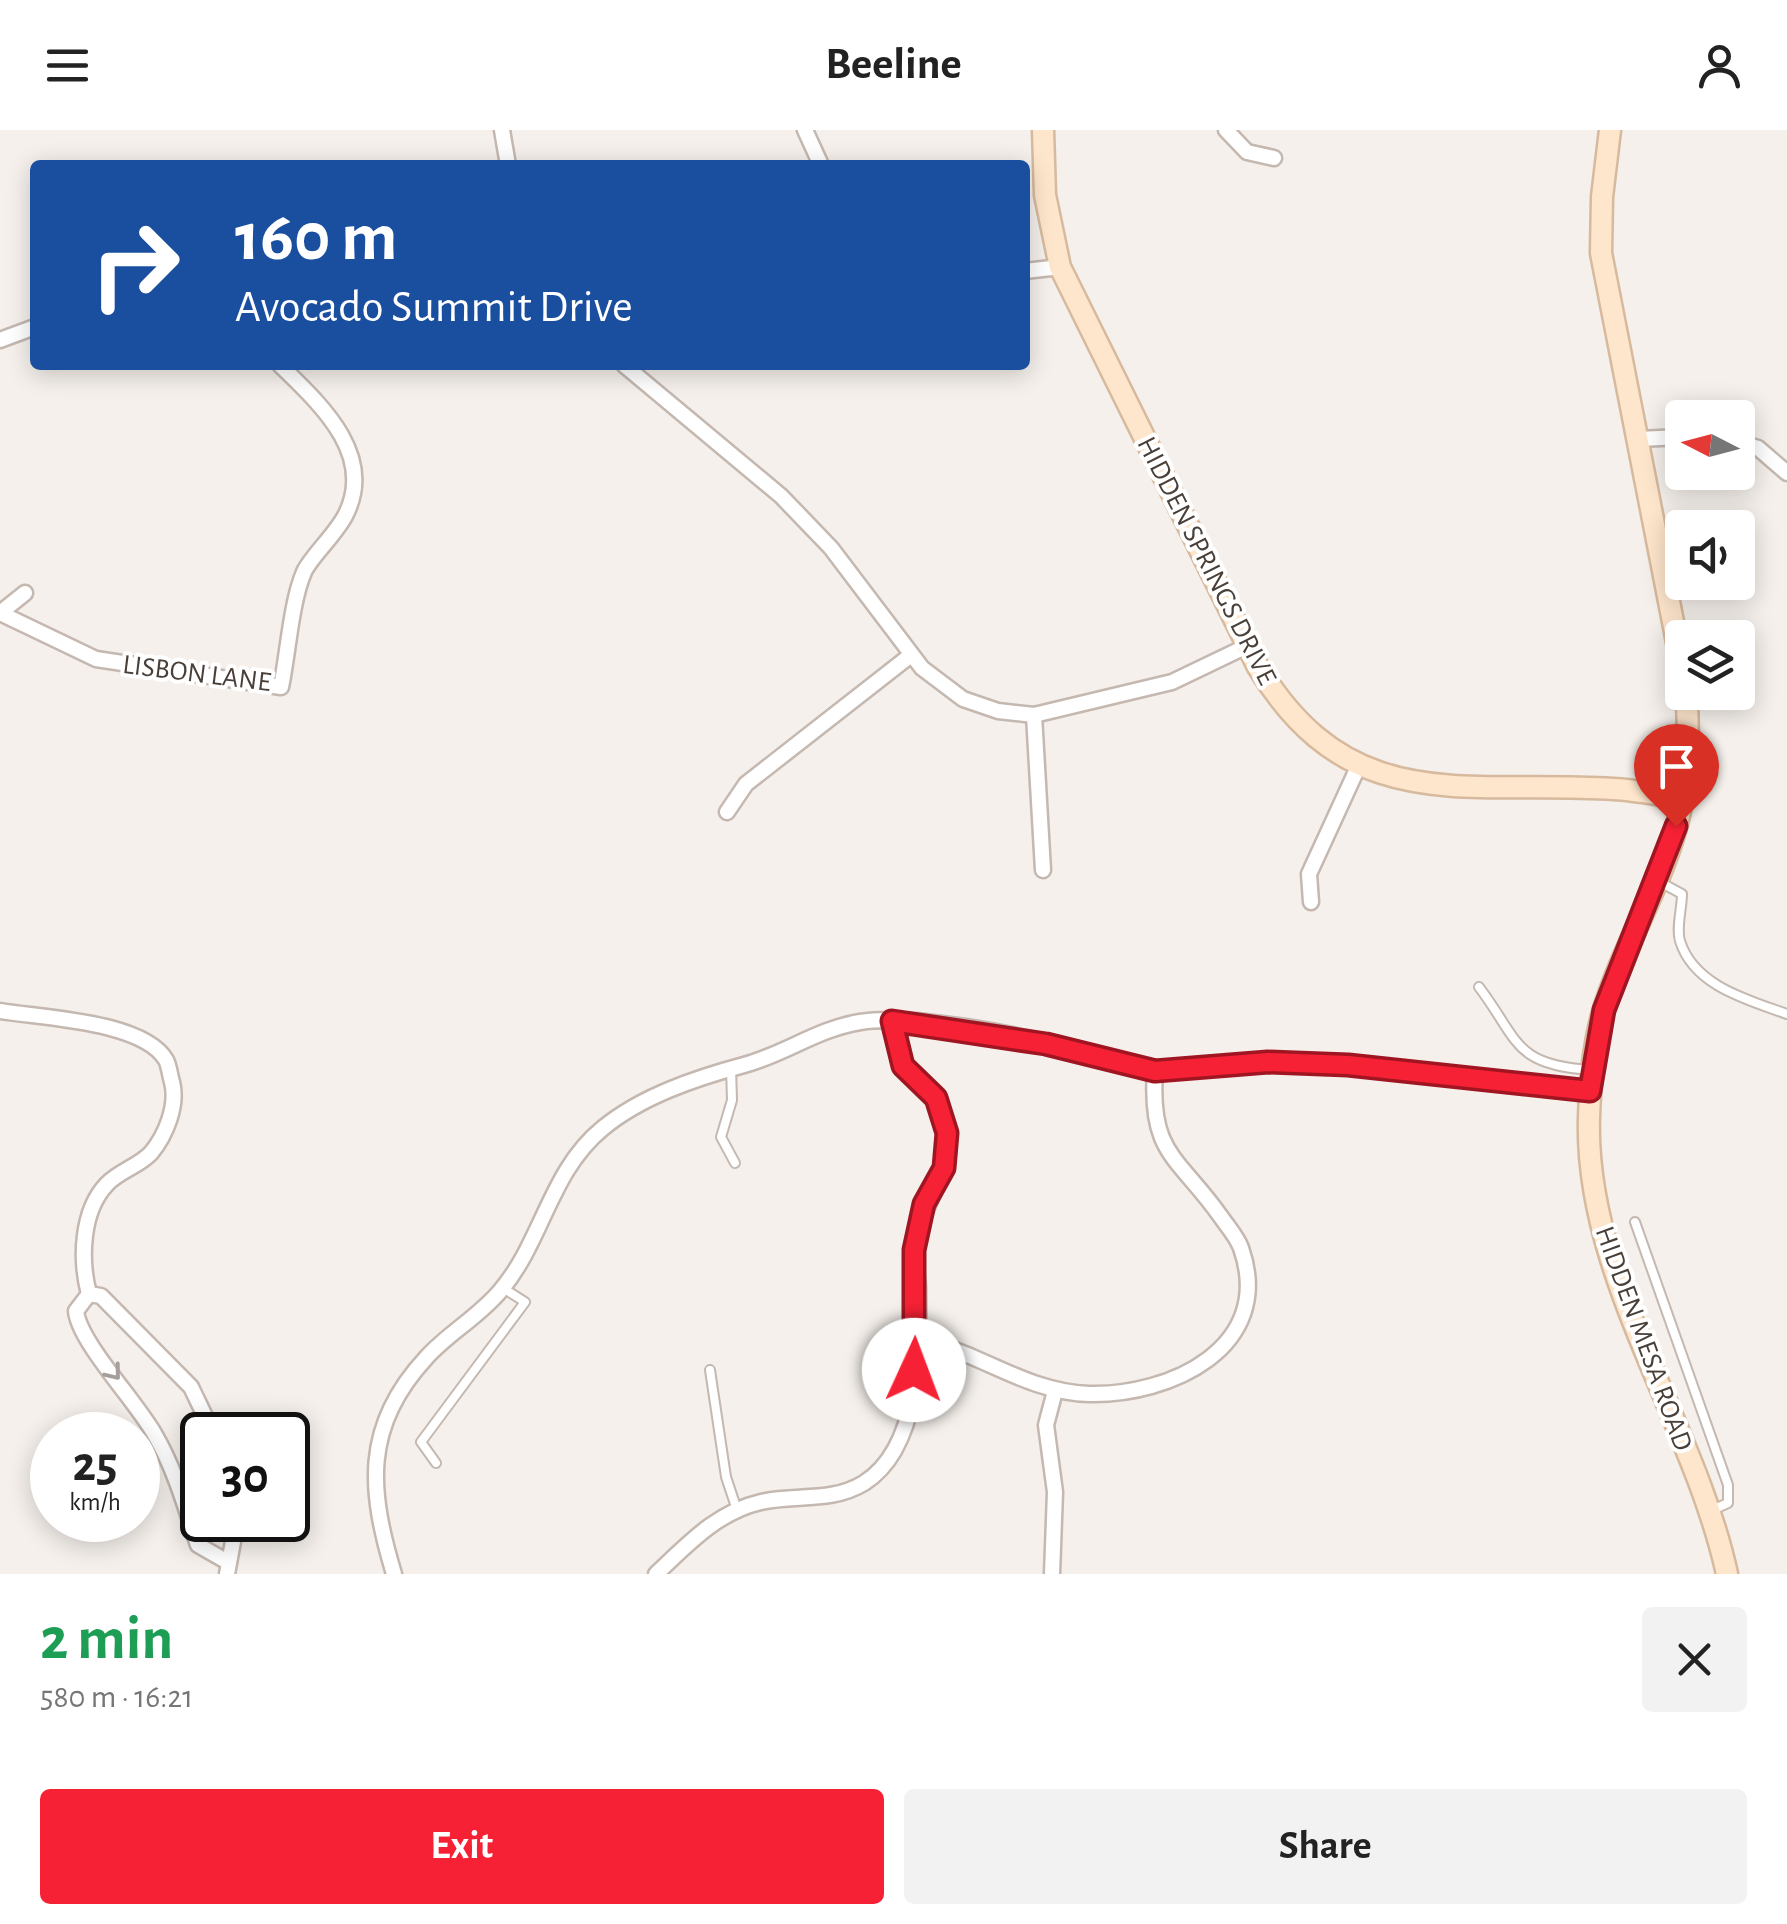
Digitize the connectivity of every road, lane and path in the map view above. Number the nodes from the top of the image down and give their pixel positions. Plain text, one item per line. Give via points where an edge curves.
1 (502, 130) edge
2 (805, 130) edge
3 (1042, 130) edge
4 (1226, 130) edge
5 (1610, 130) edge
6 (1274, 158) dead end
7 (507, 160) edge
8 (819, 160) edge
9 (1060, 267) junction
10 (1030, 270) edge
11 (30, 329) edge
12 (0, 340) edge
13 (285, 370) edge
14 (630, 370) edge
15 (1665, 437) edge
16 (1638, 439) junction
17 (1755, 447) edge
18 (1787, 473) edge
19 (25, 593) dead end
20 (1673, 620) edge
21 (1247, 646) junction
22 (911, 655) junction
23 (1687, 710) edge
24 (1034, 715) junction
25 (1360, 765) junction
26 (1682, 798) junction
27 (726, 812) dead end
28 (1043, 870) dead end
29 (1658, 881) junction
30 (1311, 902) dead end
31 (1479, 987) dead end
32 (0, 1011) edge
33 (1787, 1014) edge
34 (892, 1021) junction
35 (731, 1068) junction
36 (1155, 1071) junction
37 (1591, 1081) junction
38 (736, 1163) dead end
39 (1635, 1222) dead end
40 (502, 1288) junction
41 (89, 1294) junction
42 (915, 1340) junction
43 (710, 1370) dead end
44 (1055, 1391) junction
45 (203, 1412) edge
46 (436, 1463) dead end
47 (736, 1510) junction
48 (1710, 1511) junction
49 (235, 1542) edge
50 (226, 1568) edge
51 (394, 1574) edge
52 (656, 1574) edge
53 (1052, 1574) edge
54 (1727, 1574) edge

1 - 7 street
2 - 8 street
3 - 9 street, HIDDEN SPRINGS DRIVE via 1045,195
4 - 6 street via 1248,152
5 - 16 street via 1602,253
9 - 10 street
9 - 21 street, HIDDEN SPRINGS DRIVE
11 - 12 street
13 - 19 street, LISBON LANE via 330,414 354,465 347,514 304,570 281,687 96,659 0,614
14 - 22 street via 781,496 831,548
15 - 16 street
16 - 20 street
17 - 18 street
21 - 24 street via 1172,682
21 - 25 street, HIDDEN SPRINGS DRIVE via 1294,716
22 - 24 street via 963,699
22 - 27 street via 746,784
23 - 26 street, HIDDEN MESA ROAD
24 - 28 street
25 - 26 street, HIDDEN SPRINGS DRIVE via 1430,786 1616,789
25 - 30 street via 1309,874
26 - 29 street, HIDDEN MESA ROAD
29 - 33 lane via 1682,894 1678,937 1714,984
29 - 37 street, HIDDEN MESA ROAD via 1604,1010
31 - 37 lane via 1521,1051
32 - 41 street via 123,1030 166,1060 175,1094 166,1130 150,1155 107,1183 86,1227 82,1268
34 - 35 street via 810,1034
34 - 36 street via 1056,1045
34 - 42 street via 903,1066 936,1098 947,1133 944,1168 924,1204 914,1250
35 - 38 lane via 732,1100 721,1137
35 - 40 street via 663,1093 584,1145
36 - 37 street via 1268,1062
36 - 44 street via 1152,1106 1162,1144 1240,1244 1246,1295 1238,1322 1218,1353 1168,1383 1144,1391
37 - 48 street, HIDDEN MESA ROAD via 1590,1160 1602,1225
39 - 48 lane via 1728,1485 1728,1502
40 - 46 lane via 525,1302 421,1442
40 - 51 street via 427,1356 384,1424 372,1466 378,1527
41 - 45 street via 101,1296 191,1387
41 -> 50 street via 76,1311 78,1330 158,1438 198,1545
42 - 44 street
42 - 47 street via 908,1422 890,1460 854,1488
43 - 47 lane
44 - 53 street via 1046,1425 1054,1492
47 - 52 street via 702,1530
48 - 54 street, HIDDEN MESA ROAD
49 - 50 street

